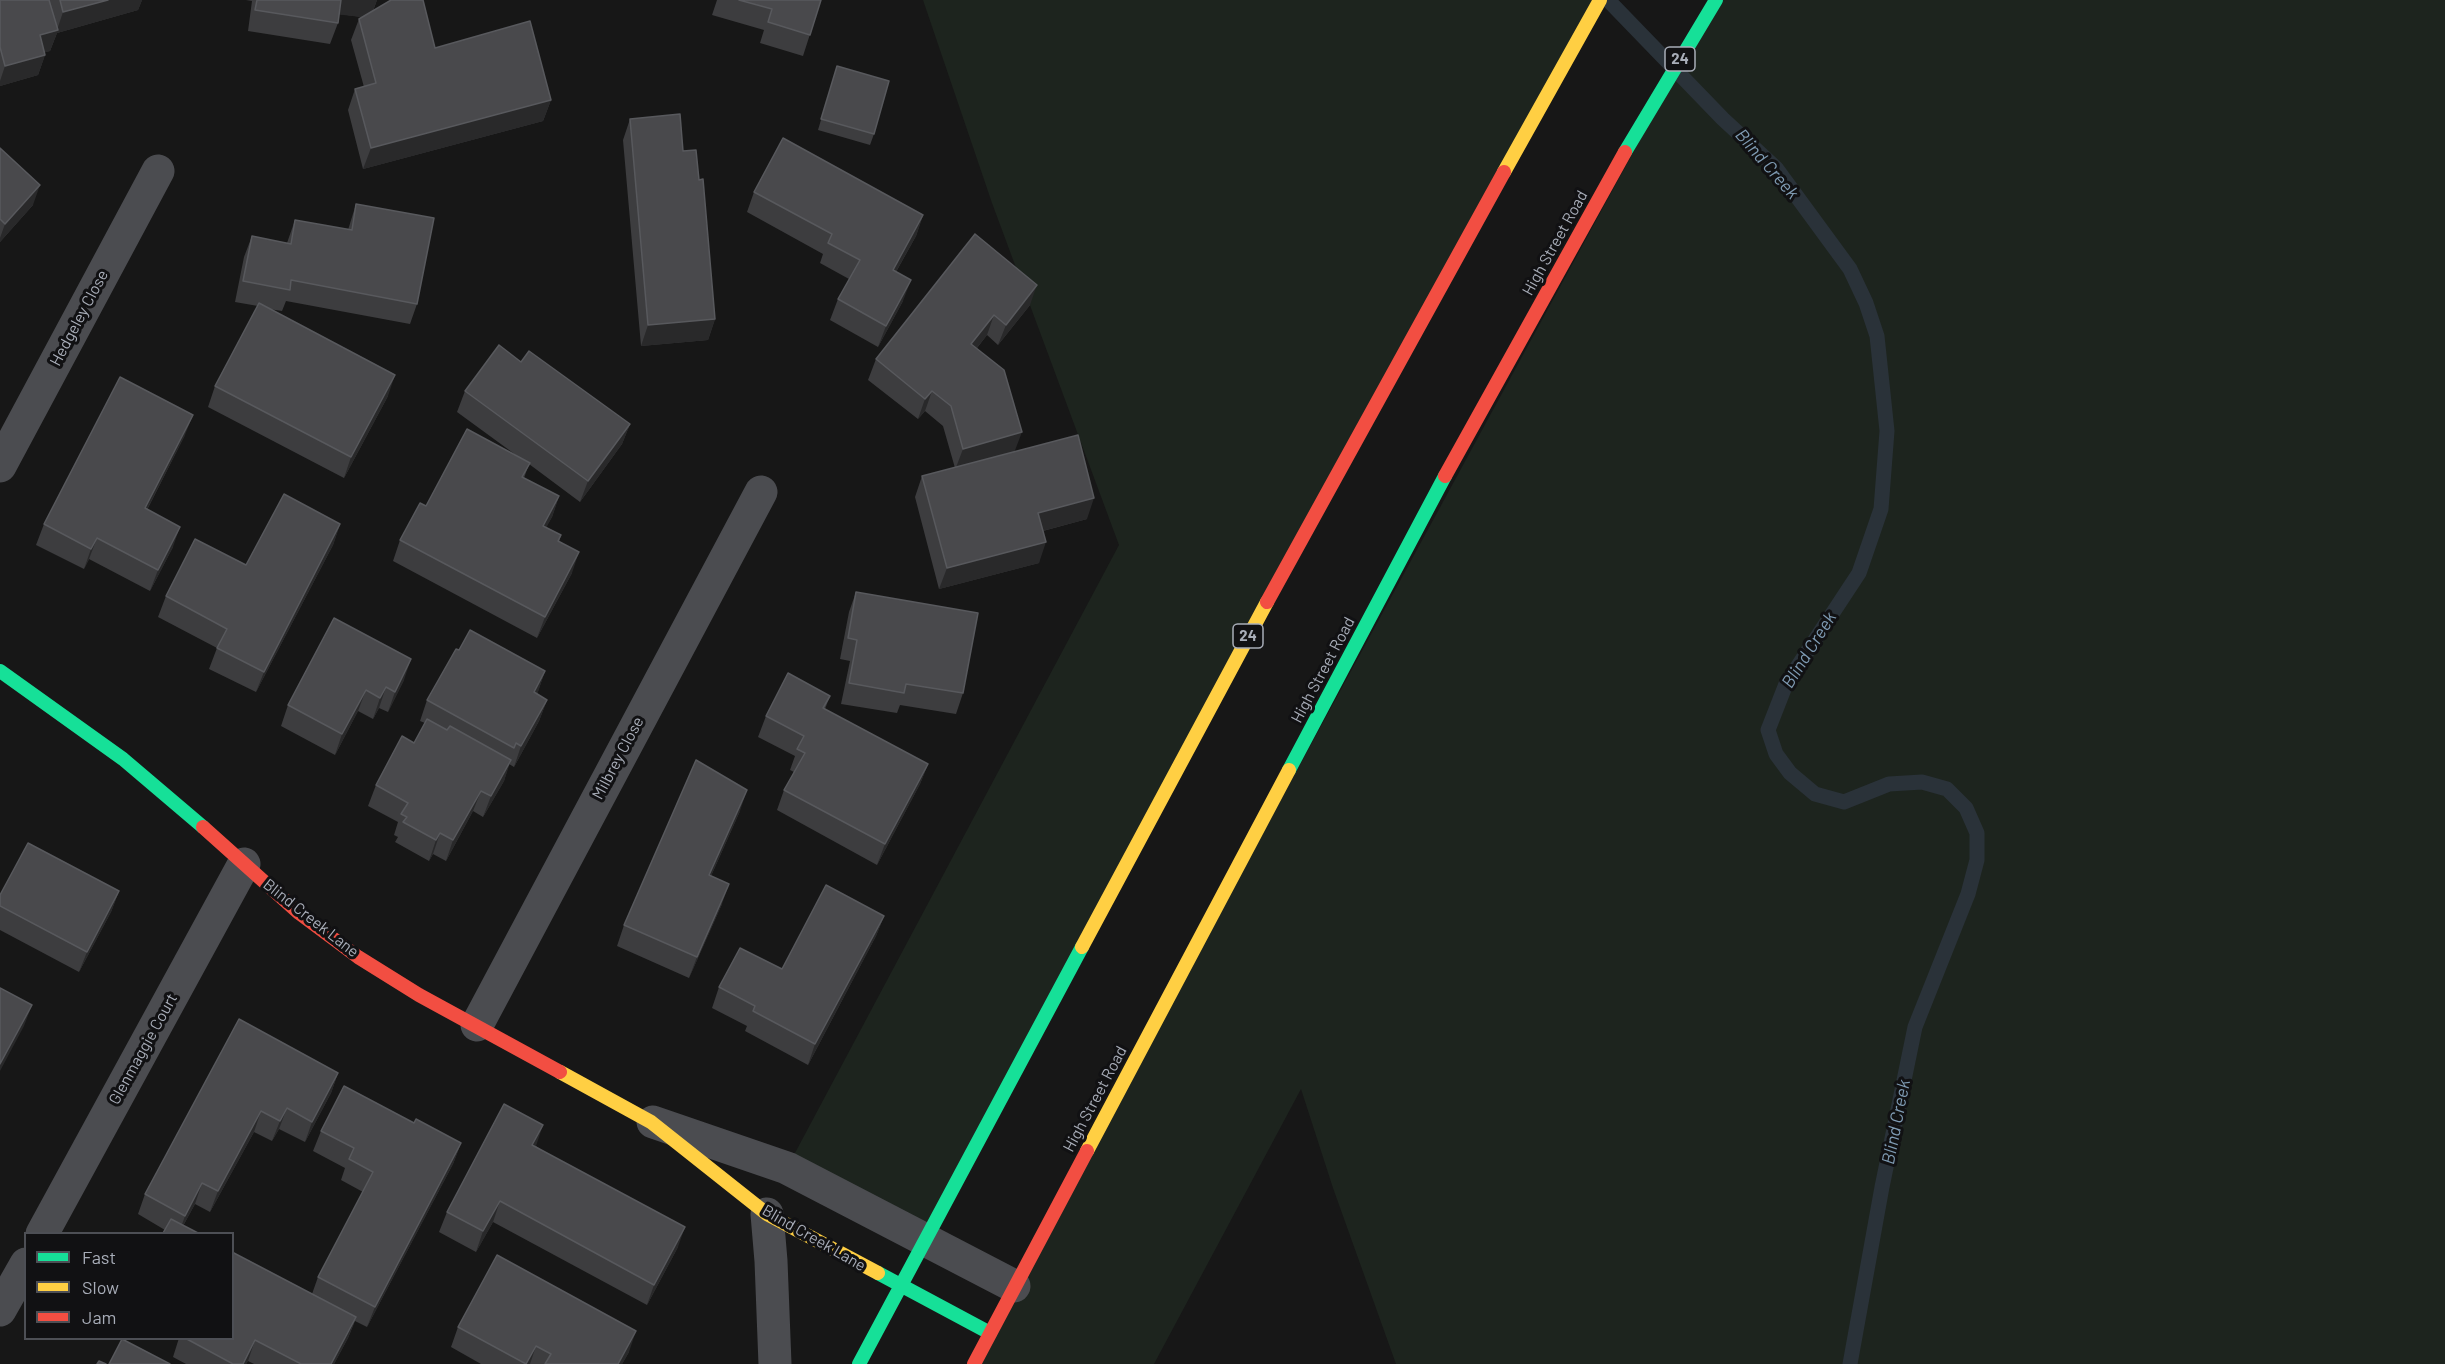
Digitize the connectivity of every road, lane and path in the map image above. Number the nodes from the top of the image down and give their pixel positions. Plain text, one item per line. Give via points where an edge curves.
1 (1600, 0) edge
2 (1716, 0) edge
3 (158, 171) dead end
4 (0, 466) edge
5 (761, 492) dead end
6 (0, 671) edge
7 (244, 864) junction
8 (477, 1025) junction
9 (651, 1122) junction
10 (767, 1214) junction
11 (43, 1232) edge
12 (925, 1240) junction
13 (24, 1267) edge
14 (1014, 1286) junction
15 (900, 1287) junction
16 (0, 1310) edge
17 (990, 1333) junction
18 (775, 1364) edge
19 (859, 1364) edge
20 (974, 1364) edge

1 - 12 main road, 24 via 1322,499
2 - 14 main road, High Street Road / 24 via 1644,117 1457,452
3 - 4 street, Hedgeley Close
5 - 8 street, Milbrey Close
6 - 7 main road, Blind Creek Lane via 123,759
7 - 8 main road, Blind Creek Lane via 299,913 358,957
7 - 11 street, Glenmaggie Court
8 - 9 main road, Blind Creek Lane
9 - 10 main road, Blind Creek Lane
9 - 12 street, Blind Creek Lane via 787,1168
10 - 15 main road, Blind Creek Lane
10 - 18 street
12 - 14 street, Blind Creek Lane
12 - 15 main road, 24
13 - 16 street
14 - 17 main road, High Street Road / 24
15 - 17 main road, Blind Creek Lane
15 - 19 main road, 24
17 - 20 main road, High Street Road / 24

